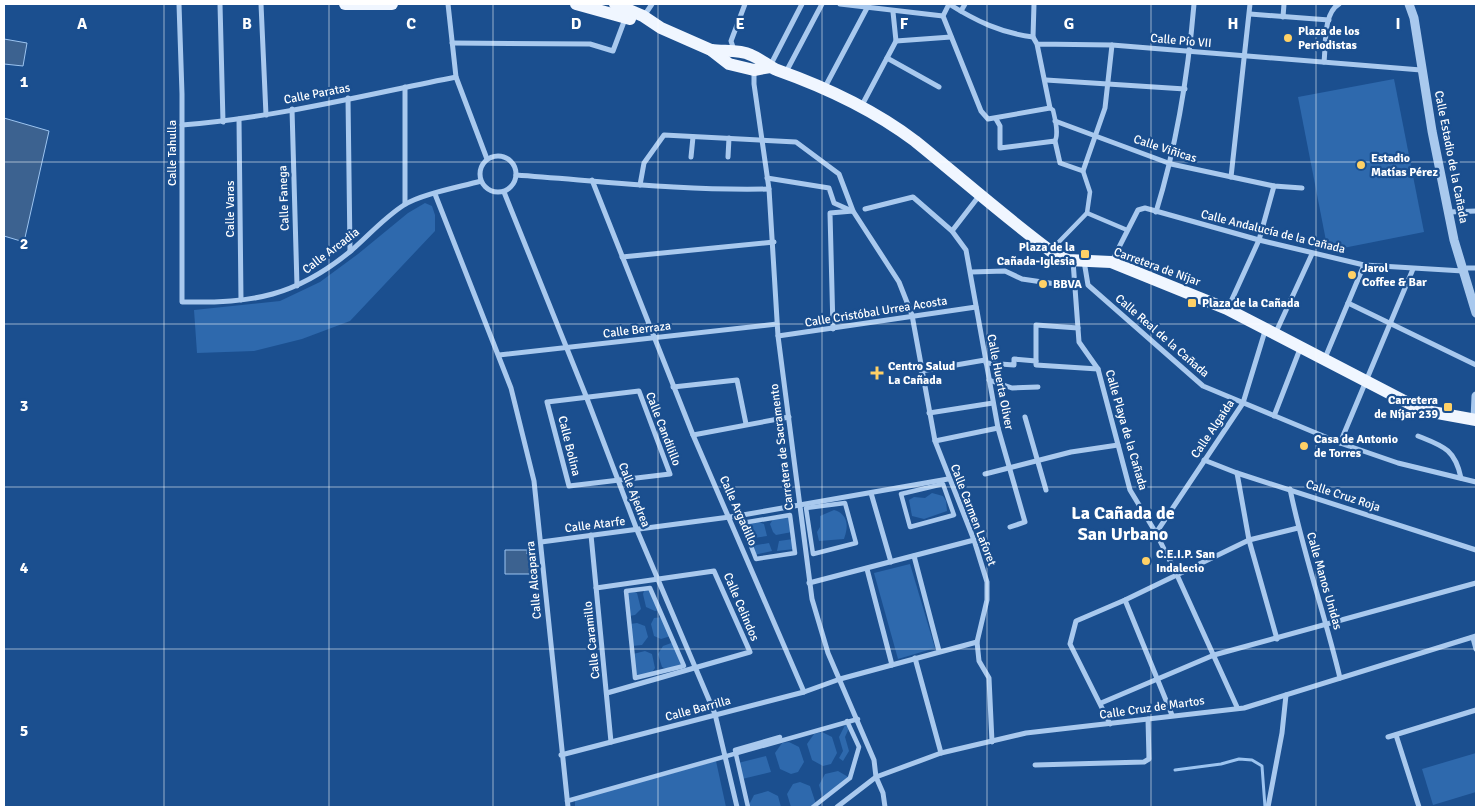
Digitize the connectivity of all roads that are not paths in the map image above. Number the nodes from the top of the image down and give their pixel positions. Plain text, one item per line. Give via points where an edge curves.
1 (179, 4) edge
2 (220, 4) edge
3 (261, 4) edge
4 (344, 4) edge
5 (392, 4) edge
6 (448, 4) edge
7 (576, 4) edge
8 (615, 4) edge
9 (652, 4) edge
10 (745, 4) edge
11 (802, 4) edge
12 (822, 4) edge
13 (840, 4) edge
14 (949, 4) edge
15 (965, 4) edge
16 (1034, 4) edge
17 (1194, 4) edge
18 (1250, 4) edge
19 (1284, 4) edge
20 (1338, 4) edge
21 (1409, 4) edge
22 (867, 8) junction
23 (960, 11) junction
24 (893, 12) junction
25 (1250, 14) junction
26 (643, 16) junction
27 (943, 16) junction
28 (626, 17) junction
29 (1283, 17) junction
30 (1329, 20) junction
31 (661, 28) junction
32 (1033, 37) junction
33 (951, 38) junction
34 (896, 41) junction
35 (452, 43) junction
36 (1037, 44) junction
37 (1112, 45) junction
38 (1190, 52) junction
39 (731, 56) junction
40 (1246, 57) junction
41 (887, 58) junction
42 (1324, 62) junction
43 (756, 66) junction
44 (770, 67) junction
45 (1421, 70) junction
46 (786, 73) junction
47 (456, 77) junction
48 (1046, 80) junction
49 (1108, 83) junction
50 (405, 87) junction
51 (939, 87) dead end
52 (1185, 89) junction
53 (824, 90) junction
54 (348, 98) junction
55 (861, 108) junction
56 (1050, 108) junction
57 (292, 110) junction
58 (266, 115) junction
59 (239, 119) junction
60 (996, 119) junction
61 (1055, 120) junction
62 (223, 122) junction
63 (182, 125) junction
64 (1096, 135) junction
65 (692, 137) junction
66 (729, 138) junction
67 (761, 140) junction
68 (1055, 141) junction
69 (691, 156) dead end
70 (728, 157) dead end
71 (487, 159) junction
72 (1171, 164) junction
73 (1082, 171) junction
74 (516, 175) junction
75 (1231, 177) junction
76 (767, 178) junction
77 (592, 180) junction
78 (480, 181) junction
79 (640, 185) junction
80 (1274, 186) junction
81 (1302, 188) dead end
82 (769, 189) junction
83 (504, 192) junction
84 (435, 194) junction
85 (979, 196) junction
86 (405, 204) junction
87 (865, 209) dead end
88 (1476, 211) edge
89 (853, 212) junction
90 (1156, 212) junction
91 (1449, 212) junction
92 (1087, 213) junction
93 (1127, 230) junction
94 (952, 231) junction
95 (1258, 240) junction
96 (774, 242) junction
97 (350, 251) junction
98 (1050, 251) junction
99 (1312, 254) junction
100 (622, 257) junction
101 (1079, 261) junction
102 (1111, 262) junction
103 (1364, 265) junction
104 (1413, 268) junction
105 (1476, 268) edge
106 (1463, 271) junction
107 (971, 272) junction
108 (297, 286) junction
109 (1076, 287) junction
110 (241, 300) junction
111 (182, 302) joint
112 (1348, 303) junction
113 (976, 307) junction
114 (1228, 309) junction
115 (1476, 313) edge
116 (912, 315) junction
117 (777, 324) junction
118 (1391, 324) junction
119 (1078, 328) junction
120 (833, 329) junction
121 (1271, 330) junction
122 (778, 336) junction
123 (654, 338) junction
124 (1302, 346) junction
125 (566, 348) junction
126 (499, 355) junction
127 (1325, 359) junction
128 (1036, 361) junction
129 (986, 362) junction
130 (1476, 365) edge
131 (1098, 369) junction
132 (921, 370) junction
133 (989, 380) junction
134 (1368, 381) junction
135 (673, 387) junction
136 (1038, 387) dead end
137 (586, 396) junction
138 (1476, 396) edge
139 (993, 403) junction
140 (1242, 403) junction
141 (929, 413) junction
142 (1274, 416) junction
143 (789, 417) junction
144 (1025, 417) dead end
145 (1476, 420) edge
146 (746, 424) junction
147 (998, 428) junction
148 (693, 435) junction
149 (1418, 436) dead end
150 (935, 441) junction
151 (1340, 443) junction
152 (1118, 445) junction
153 (1037, 460) junction
154 (1204, 460) junction
155 (1009, 469) junction
156 (1237, 473) junction
157 (986, 474) dead end
158 (1461, 478) junction
159 (948, 479) junction
160 (618, 480) junction
161 (1476, 482) edge
162 (1290, 489) junction
163 (1046, 490) dead end
164 (871, 492) junction
165 (901, 494) joint
166 (799, 504) junction
167 (806, 508) joint
168 (729, 517) junction
169 (1010, 527) dead end
170 (1298, 528) junction
171 (637, 530) junction
172 (1156, 533) junction
173 (591, 535) junction
174 (974, 540) junction
175 (1249, 540) junction
176 (541, 542) junction
177 (1476, 550) edge
178 (914, 556) junction
179 (756, 559) joint
180 (891, 562) junction
181 (867, 569) junction
182 (1177, 575) junction
183 (658, 580) junction
184 (809, 583) junction
185 (1476, 583) edge
186 (596, 588) junction
187 (626, 591) joint
188 (1125, 600) junction
189 (1327, 623) junction
190 (1475, 637) edge
191 (1277, 639) junction
192 (977, 642) junction
193 (1476, 650) edge
194 (939, 651) junction
195 (1214, 655) junction
196 (915, 658) junction
197 (892, 665) junction
198 (696, 669) junction
199 (1158, 678) junction
200 (1340, 678) junction
201 (840, 679) junction
202 (804, 692) junction
203 (607, 693) junction
204 (1286, 695) junction
205 (1101, 703) junction
206 (1238, 707) junction
207 (1476, 710) edge
208 (716, 714) junction
209 (1172, 715) junction
210 (858, 719) junction
211 (1148, 719) junction
212 (847, 722) junction
213 (1110, 724) junction
214 (1396, 735) junction
215 (1388, 737) dead end
216 (611, 742) junction
217 (992, 742) junction
218 (735, 753) junction
219 (942, 753) junction
220 (561, 755) junction
221 (726, 756) junction
222 (1036, 765) dead end
223 (876, 777) junction
224 (567, 801) junction
225 (568, 807) edge
226 (737, 807) edge
227 (748, 807) edge
228 (813, 807) edge
229 (837, 807) edge
230 (885, 807) edge
231 (1268, 807) edge
232 (1418, 807) edge

1 - 63 street, Calle Tahulla
2 - 62 street
3 - 58 street
4 - 5 main road
6 - 35 street
7 - 28 main road
8 - 26 main road
9 - 26 street
10 - 39 street via 731,41
11 - 44 street
12 - 46 street
13 - 22 street
14 - 23 street
14 - 27 street
15 - 23 street
16 - 32 street
17 - 38 street
18 - 25 street
19 - 29 street
20 - 30 street via 1333,7
21 - 45 street, Calle Estadio de la Cañada
22 - 24 street
22 - 53 street
23 - 32 street via 1013,35
24 - 27 street
24 - 34 street
25 - 29 street
25 - 40 street
26 - 31 main road
27 - 33 street
28 - 31 main road
28 - 35 street via 613,52 590,44
29 - 30 street
30 - 42 street
31 - 39 main road
32 - 36 street
33 - 34 street
33 - 60 street via 981,111 988,119
34 - 41 street
35 - 47 street
36 - 37 street, Calle Pío VII
36 - 48 street
37 - 38 street, Calle Pío VII
37 - 49 street
38 - 40 street, Calle Pío VII
38 - 52 street
39 - 43 main road
40 - 42 street, Calle Pío VII
40 - 75 street
41 - 51 street
41 - 55 street
42 - 45 street, Calle Pío VII
43 - 44 main road, Carretera de Níjar
43 - 67 street, Carretera de Sacramento via 754,84
44 - 46 main road, Carretera de Níjar
45 - 91 street, Calle Estadio de la Cañada
46 - 53 main road, Carretera de Níjar
47 - 50 street, Calle Paratas
47 - 71 street
48 - 49 street
48 - 56 street
49 - 52 street
49 - 64 street via 1105,108
50 - 54 street, Calle Paratas
50 - 86 street
52 - 72 street
53 - 55 main road, Carretera de Níjar
54 - 57 street, Calle Paratas
54 - 97 street
55 - 85 main road, Carretera de Níjar via 914,141
56 - 60 street
56 - 61 street
57 - 58 street, Calle Paratas
57 - 108 street, Calle Fanega
58 - 59 street, Calle Paratas
59 - 62 street, Calle Paratas
59 - 110 street, Calle Varas
60 - 68 street via 1000,126 1000,148
61 - 64 street, Calle Viñicas
61 - 68 street
62 - 63 street, Calle Paratas
63 - 111 street, Calle Tahulla
64 - 72 street, Calle Viñicas
64 - 73 street
65 - 66 street
65 - 69 street
65 - 79 street via 664,135 644,164
66 - 67 street
66 - 70 street
67 - 76 street, Carretera de Sacramento
67 - 89 street via 796,142 839,174
68 - 73 street via 1060,163
71 - 74 street via 494,156 507,158
71 - 78 street via 480,169
72 - 75 street, Calle Viñicas
72 - 90 street
73 - 92 street via 1090,192
74 - 77 street
74 - 83 street via 513,185
75 - 80 street, Calle Viñicas
76 - 82 street, Carretera de Sacramento
76 - 89 street via 828,188 834,203
77 - 79 street
77 - 100 street, Calle Argadillo
78 - 83 street via 492,192
78 - 84 street, Calle Arcadia
79 - 82 street
80 - 81 street, Calle Viñicas
80 - 95 street
82 - 96 street, Carretera de Sacramento
83 - 125 street, Calle Ajedrea
84 - 86 street, Calle Arcadia
84 - 126 street, Calle Alcaparra
85 - 94 street
85 - 98 main road, Carretera de Níjar
86 - 97 street, Calle Arcadia
87 - 94 street, Calle Huerta Oliver via 913,197
88 - 91 street
89 - 116 street, Calle Carmen Laforet via 899,282
89 - 120 street via 830,213
90 - 93 street, Calle Andalucía de la Cañada via 1145,208 1138,210
90 - 95 street, Calle Andalucía de la Cañada
91 - 106 street, Calle Estadio de la Cañada
92 - 93 street
92 - 98 street
93 - 102 street, Calle Andalucía de la Cañada
94 - 107 street, Calle Huerta Oliver via 966,250
95 - 99 street, Calle Andalucía de la Cañada
95 - 114 street
96 - 100 street
96 - 117 street, Carretera de Sacramento
97 - 108 street, Calle Arcadia
98 - 101 main road, Carretera de Níjar
99 - 103 street, Calle Andalucía de la Cañada
99 - 121 street, Calle Algaida
100 - 123 street, Calle Argadillo
101 - 102 main road, Carretera de Níjar
101 - 109 street, Calle Playa de la Cañada
101 - 140 street, Calle Real de la Cañada via 1088,284 1203,386
102 - 114 main road, Carretera de Níjar
103 - 104 street, Calle Andalucía de la Cañada
103 - 112 street
104 - 106 street, Calle Andalucía de la Cañada
104 - 118 street
105 - 106 street, Calle Andalucía de la Cañada
106 - 115 street, Calle Estadio de la Cañada
107 - 109 street via 1005,271 1022,279
107 - 113 street, Calle Huerta Oliver
108 - 110 street, Calle Arcadia via 269,296
109 - 119 street, Calle Playa de la Cañada
110 - 111 street, Calle Arcadia
112 - 118 street
112 - 127 street
113 - 116 street, Calle Cristóbal Urrea Acosta
113 - 129 street, Calle Huerta Oliver
114 - 121 main road, Carretera de Níjar
116 - 120 street, Calle Cristóbal Urrea Acosta
116 - 132 street, Calle Carmen Laforet
117 - 122 street, Carretera de Sacramento
117 - 123 street, Calle Berraza
118 - 130 street
118 - 134 street
119 - 128 street via 1036,325
119 - 131 street, Calle Playa de la Cañada via 1079,342
120 - 122 street, Calle Cristóbal Urrea Acosta
121 - 124 main road, Carretera de Níjar
121 - 140 street, Calle Algaida
122 - 143 street, Carretera de Sacramento
123 - 125 street, Calle Berraza
123 - 135 street, Calle Argadillo
124 - 127 main road, Carretera de Níjar
124 - 142 street
125 - 126 street, Calle Berraza
125 - 137 street, Calle Ajedrea
126 - 176 street, Calle Alcaparra via 511,388 534,481
127 - 134 main road, Carretera de Níjar
128 - 129 street via 1014,359 1014,365
128 - 131 street via 1036,365
129 - 132 street
129 - 133 street, Calle Huerta Oliver
131 - 152 street, Calle Playa de la Cañada
132 - 141 street, Calle Carmen Laforet
133 - 136 street via 1012,388
133 - 139 street, Calle Huerta Oliver
134 - 145 main road, Carretera de Níjar via 1414,406
134 - 151 street
135 - 146 street via 737,380
135 - 148 street, Calle Argadillo
137 - 160 street, Calle Ajedrea
137 - 160 street, Calle Bolina via 547,402 568,486
137 - 160 street, Calle Candilillo via 640,391 670,474
138 - 145 street
139 - 141 street
139 - 147 street, Calle Huerta Oliver
140 - 142 street, Calle Real de la Cañada
140 - 154 street, Calle Algaida
141 - 150 street, Calle Carmen Laforet
142 - 151 street, Calle Real de la Cañada
143 - 146 street
143 - 166 street, Carretera de Sacramento
144 - 153 street
146 - 148 street
147 - 150 street
147 - 155 street, Calle Huerta Oliver
148 - 168 street, Calle Argadillo
149 - 158 street via 1446,448 1458,462
150 - 159 street, Calle Carmen Laforet
151 - 158 street, Calle Real de la Cañada via 1398,463
152 - 153 street
152 - 172 street, Calle Playa de la Cañada via 1130,490
153 - 155 street
153 - 163 street
154 - 156 street, Calle Cruz Roja
154 - 172 street, Calle Algaida
155 - 157 street
155 - 169 street, Calle Huerta Oliver via 1025,522
156 - 162 street, Calle Cruz Roja
156 - 175 street
158 - 161 street, Calle Real de la Cañada
159 - 164 street, Calle Atarfe
159 - 174 street, Calle Carmen Laforet
160 - 171 street, Calle Ajedrea
162 - 170 street, Calle Manos Unidas
162 - 177 street, Calle Cruz Roja
164 - 166 street, Calle Atarfe
164 - 180 street
165 - 165 street via 910,526 954,515 943,484
166 - 168 street, Calle Atarfe
166 - 184 street, Carretera de Sacramento
167 - 167 street via 845,503 856,542 813,554
168 - 171 street, Calle Atarfe
168 - 202 street, Calle Argadillo
170 - 175 street
170 - 189 street, Calle Manos Unidas
171 - 173 street, Calle Atarfe
171 - 183 street, Calle Ajedrea
172 - 182 street, Calle Playa de la Cañada
173 - 176 street, Calle Atarfe
173 - 186 street, Calle Caramillo
174 - 178 street
174 - 192 street, Calle Carmen Laforet via 987,582 987,600
175 - 182 street
175 - 191 street
176 - 220 street, Calle Alcaparra
178 - 180 street
178 - 194 street
179 - 179 street via 795,553 790,515 742,523
180 - 181 street
181 - 184 street
181 - 197 street
182 - 188 street
182 - 195 street, Calle Playa de la Cañada
183 - 186 street
183 - 198 street, Calle Ajedrea
183 - 198 street, Calle Celindos via 714,570 750,652
184 - 201 street, Carretera de Sacramento via 817,621
185 - 189 street
186 - 203 street, Calle Caramillo
187 - 187 street via 635,678 684,666 650,588
188 - 199 street
188 - 205 street via 1076,620 1070,644
189 - 191 street
189 - 200 street, Calle Manos Unidas
190 - 193 street
190 - 200 street, Calle Cruz de Martos
191 - 195 street
192 - 194 street, Calle Barrilla
192 - 217 street, Calle Carmen Laforet via 979,661 989,678
194 - 196 street, Calle Barrilla
195 - 199 street
195 - 206 street, Calle Playa de la Cañada
196 - 197 street, Calle Barrilla
196 - 219 street
197 - 201 street, Calle Barrilla
198 - 203 street
198 - 208 street, Calle Ajedrea
199 - 205 street
199 - 209 street
200 - 204 street, Calle Cruz de Martos
201 - 202 street, Calle Barrilla
201 - 210 street, Carretera de Sacramento
202 - 208 street, Calle Barrilla
203 - 216 street, Calle Caramillo
204 - 206 street, Calle Cruz de Martos
204 - 231 street
205 - 213 street
206 - 209 street, Calle Cruz de Martos
207 - 214 street
208 - 216 street, Calle Barrilla
208 - 221 street, Calle Ajedrea
209 - 211 street, Calle Cruz de Martos
210 - 212 street
210 - 223 street, Carretera de Sacramento via 874,760
211 - 213 street, Calle Cruz de Martos
211 - 222 street via 1149,759 1144,762
212 - 218 street
212 - 228 street via 858,747 850,778
213 - 217 street, Calle Cruz de Martos via 1026,733
214 - 215 street
214 - 232 street
216 - 220 street, Calle Barrilla
217 - 219 street, Calle Cruz de Martos
218 - 221 street
218 - 227 street
219 - 223 street, Calle Cruz de Martos
220 - 224 street, Calle Alcaparra
221 - 224 street
221 - 226 street, Calle Ajedrea
223 - 229 street, Calle Cruz de Martos
223 - 230 street, Carretera de Sacramento
224 - 225 street, Calle Alcaparra

